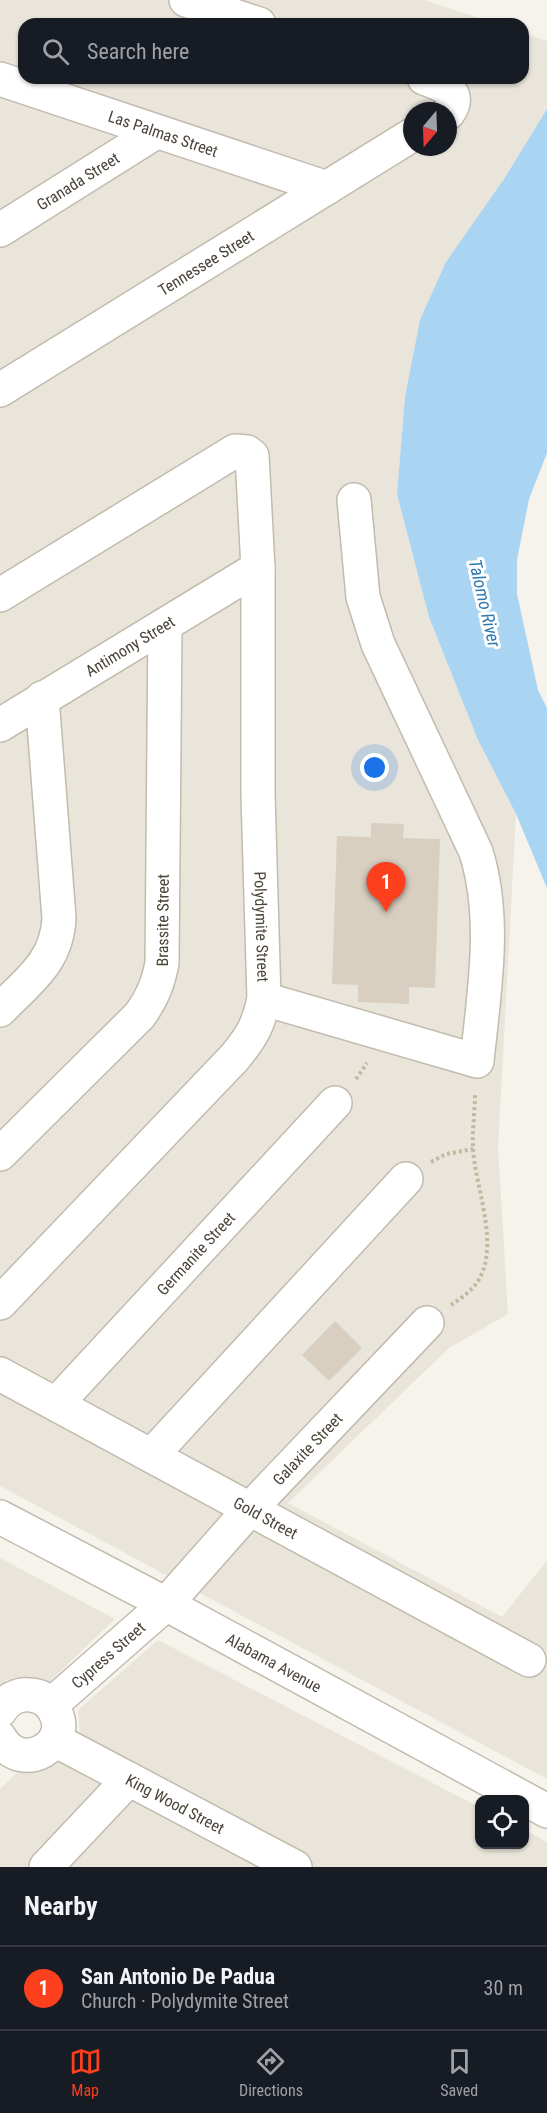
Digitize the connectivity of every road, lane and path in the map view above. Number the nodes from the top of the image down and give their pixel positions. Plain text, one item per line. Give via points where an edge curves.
1 (186, 0) edge
2 (241, 18) edge
3 (0, 79) edge
4 (442, 84) edge
5 (450, 102) edge
6 (156, 132) junction
7 (403, 141) edge
8 (327, 188) junction
9 (0, 230) edge
10 (0, 390) edge
11 (354, 500) dead end
12 (258, 568) junction
13 (0, 595) edge
14 (165, 625) junction
15 (42, 698) junction
16 (0, 725) edge
17 (264, 999) junction
18 (0, 1010) edge
19 (384, 1034) junction
20 (477, 1061) junction
21 (335, 1103) joint
22 (473, 1149) junction
23 (0, 1154) edge
24 (406, 1179) joint
25 (0, 1303) edge
26 (427, 1323) joint
27 (0, 1374) edge
28 (57, 1403) junction
29 (152, 1455) junction
30 (250, 1509) junction
31 (0, 1517) edge
32 (166, 1604) junction
33 (529, 1660) dead end
34 (51, 1705) junction
35 (0, 1710) edge
36 (55, 1740) junction
37 (2, 1747) edge
38 (129, 1779) junction
39 (547, 1811) edge
40 (47, 1867) edge
41 (295, 1867) edge

1 - 2 street
3 - 6 street, Las Palmas Street
4 - 5 street
6 - 8 street, Las Palmas Street
6 - 9 street, Granada Street
7 - 8 street, Tennessee Street
8 - 10 street, Tennessee Street
11 - 20 street via 363,597 378,644 481,867 487,969
12 - 13 street, Polydymite Street via 254,462 247,452 235,451
12 - 14 street, Antimony Street
12 - 17 street, Polydymite Street via 258,795
14 - 15 street, Antimony Street
14 - 23 street, Brassite Street via 162,963 158,982 140,1015
15 - 16 street, Antimony Street
15 - 18 street via 58,935 42,967
17 - 19 street
17 - 25 street, Polydymite Street via 252,1037 236,1058
19 - 20 street
19 - 21 path via 355,1082
20 - 22 path
21 - 28 street, Germanite Street
22 - 24 path via 446,1154
22 - 26 path via 486,1228 483,1271 475,1285
24 - 29 street
26 - 30 street, Galaxite Street
27 - 28 street, Gold Street
28 - 29 street, Gold Street
29 - 30 street, Gold Street
30 - 32 street, Galaxite Street
30 - 33 street, Gold Street
31 - 32 street, Alabama Avenue
32 - 34 street, Cypress Street
32 - 39 street, Alabama Avenue
34 - 35 street via 24,1694 11,1699
34 - 36 street via 58,1722
36 - 37 street via 44,1751 29,1756
36 - 38 street, King Wood Street
38 - 40 street
38 - 41 street, King Wood Street

